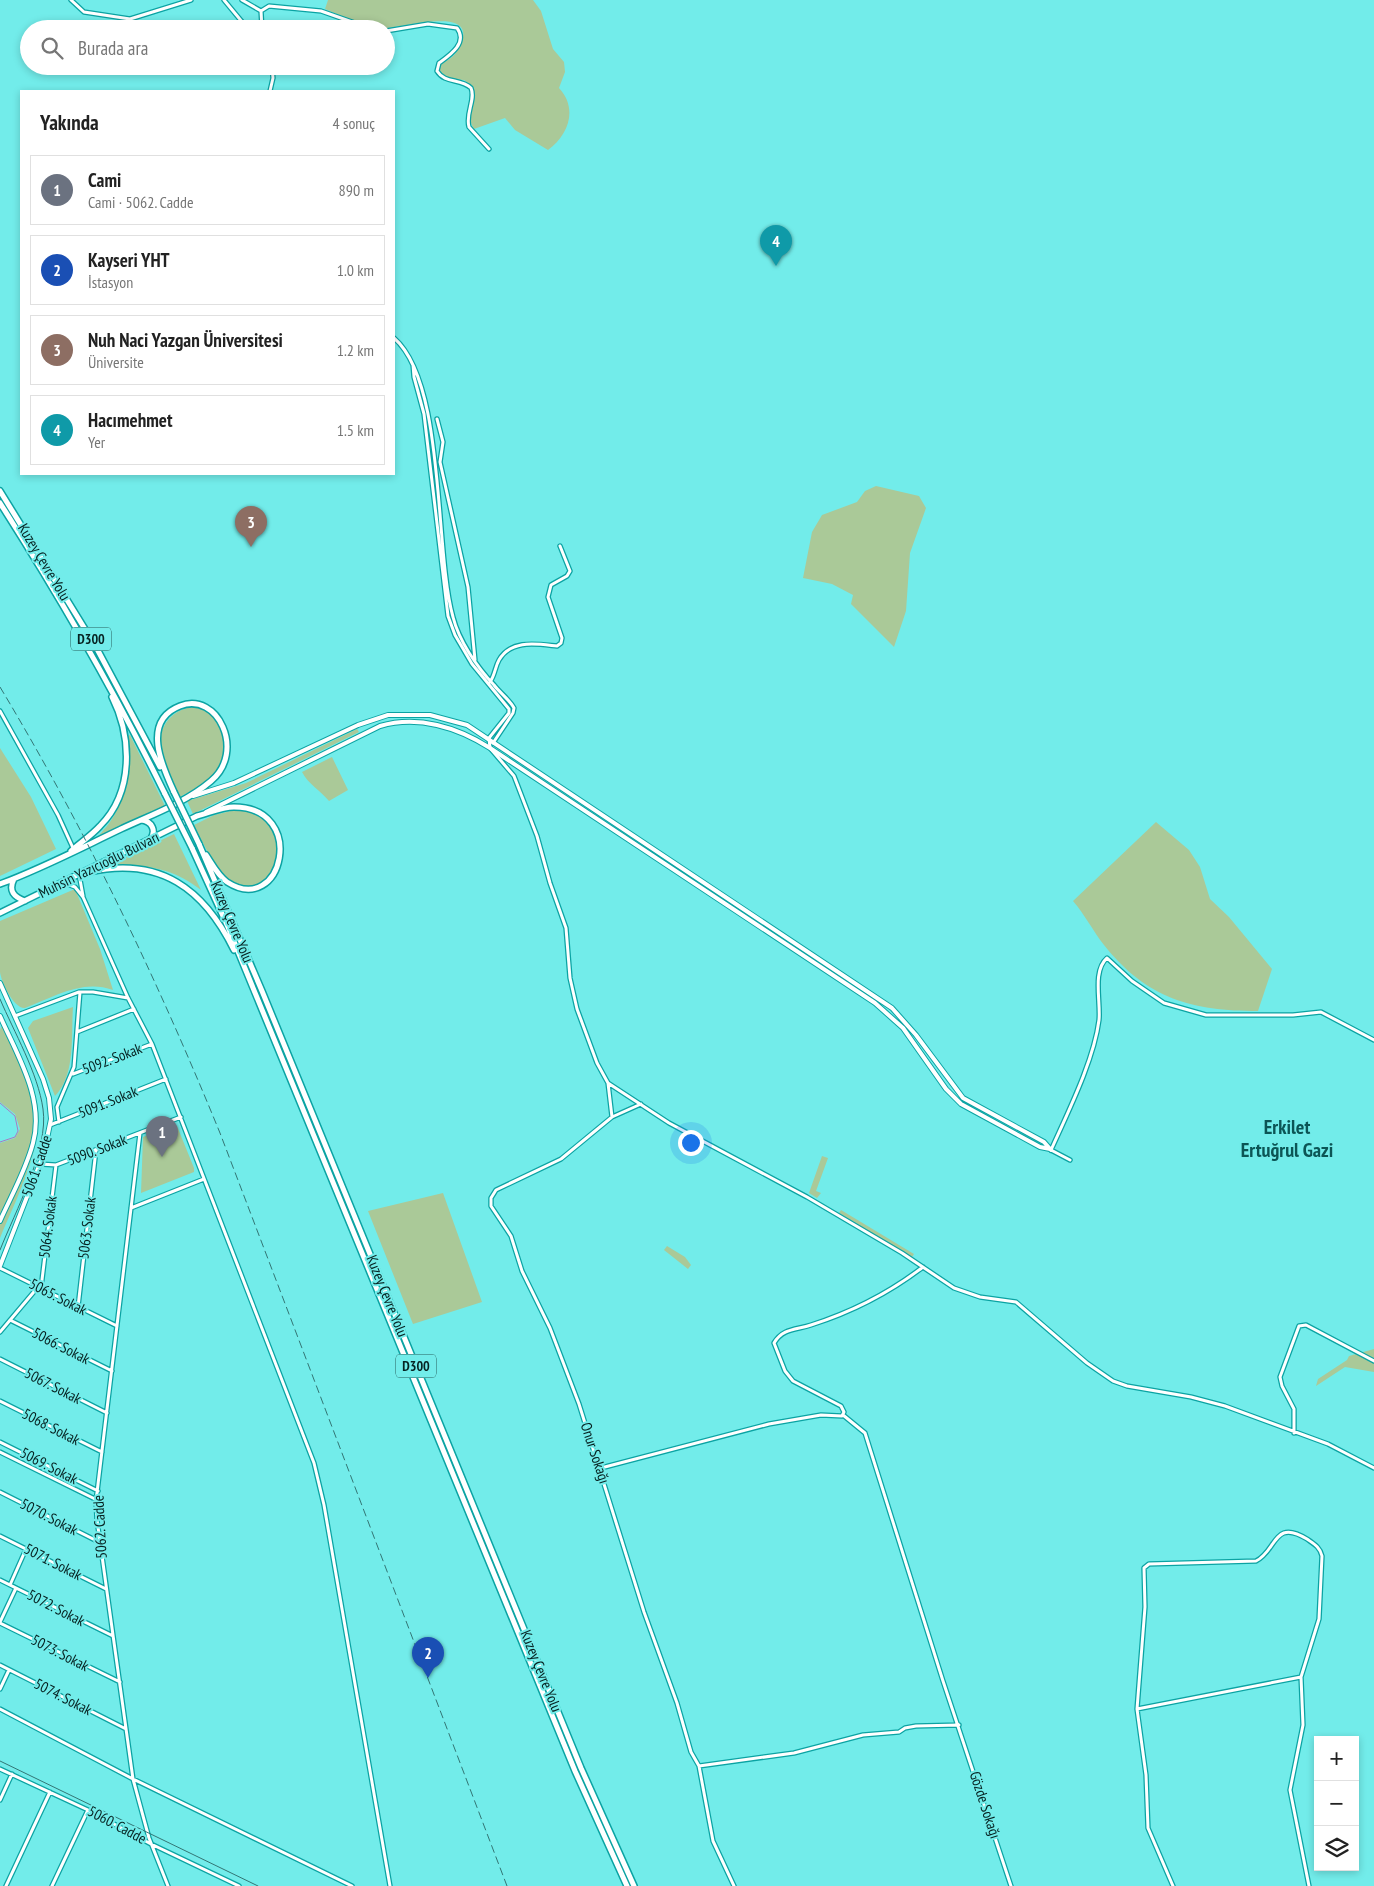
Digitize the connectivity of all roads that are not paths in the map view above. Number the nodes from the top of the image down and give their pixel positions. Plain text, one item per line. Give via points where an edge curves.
1 (71, 0) edge
2 (191, 0) edge
3 (224, 0) edge
4 (242, 0) edge
5 (261, 11) junction
6 (241, 20) edge
7 (262, 20) edge
8 (346, 20) edge
9 (395, 30) edge
10 (271, 75) edge
11 (270, 90) edge
12 (489, 149) dead end
13 (395, 339) edge
14 (413, 365) junction
15 (437, 419) dead end
16 (0, 491) edge
17 (0, 502) edge
18 (560, 546) dead end
19 (82, 638) junction
20 (475, 661) junction
21 (490, 682) junction
22 (0, 711) edge
23 (489, 738) junction
24 (494, 741) junction
25 (490, 748) junction
26 (174, 792) junction
27 (186, 798) junction
28 (197, 816) junction
29 (139, 821) junction
30 (150, 840) junction
31 (199, 844) junction
32 (74, 848) junction
33 (65, 856) junction
34 (79, 874) junction
35 (14, 879) junction
36 (62, 882) junction
37 (0, 884) edge
38 (83, 897) junction
39 (26, 901) junction
40 (0, 912) edge
41 (0, 983) edge
42 (80, 992) junction
43 (255, 994) junction
44 (128, 998) junction
45 (134, 1009) junction
46 (0, 1016) edge
47 (15, 1016) junction
48 (77, 1032) junction
49 (1374, 1040) edge
50 (152, 1044) junction
51 (72, 1074) junction
52 (166, 1079) junction
53 (608, 1083) junction
54 (641, 1104) junction
55 (181, 1117) junction
56 (612, 1117) junction
57 (60, 1122) junction
58 (50, 1125) junction
59 (140, 1133) junction
60 (96, 1150) junction
61 (1051, 1150) junction
62 (1070, 1160) dead end
63 (40, 1164) junction
64 (56, 1165) junction
65 (204, 1179) junction
66 (131, 1208) junction
67 (0, 1221) edge
68 (0, 1267) edge
69 (923, 1267) junction
70 (39, 1288) junction
71 (78, 1307) junction
72 (10, 1320) junction
73 (117, 1326) junction
74 (0, 1332) edge
75 (0, 1359) edge
76 (1374, 1362) edge
77 (112, 1371) junction
78 (0, 1401) edge
79 (107, 1413) junction
80 (844, 1415) junction
81 (1294, 1433) junction
82 (0, 1442) edge
83 (0, 1452) edge
84 (102, 1452) junction
85 (601, 1468) junction
86 (1374, 1468) edge
87 (98, 1491) junction
88 (0, 1492) edge
89 (97, 1500) junction
90 (0, 1536) edge
91 (99, 1542) junction
92 (26, 1549) junction
93 (0, 1580) edge
94 (10, 1585) junction
95 (16, 1588) junction
96 (106, 1589) junction
97 (0, 1624) edge
98 (113, 1636) junction
99 (0, 1666) edge
100 (9, 1670) junction
101 (1301, 1677) junction
102 (120, 1682) junction
103 (0, 1689) edge
104 (0, 1709) edge
105 (1137, 1709) junction
106 (959, 1725) junction
107 (126, 1729) junction
108 (699, 1766) junction
109 (0, 1769) edge
110 (12, 1774) junction
111 (133, 1779) junction
112 (50, 1792) junction
113 (0, 1800) edge
114 (88, 1810) junction
115 (151, 1844) junction
116 (232, 1884) edge
117 (6, 1886) edge
118 (52, 1886) edge
119 (168, 1886) edge
120 (239, 1886) edge
121 (352, 1886) edge
122 (390, 1886) edge
123 (627, 1886) edge
124 (634, 1886) edge
125 (734, 1886) edge
126 (1011, 1886) edge
127 (1173, 1886) edge
128 (1309, 1886) edge

1 - 2 street via 84,12 130,19
3 - 6 street
4 - 5 street
5 - 7 street
5 - 8 street via 269,6 318,10
9 - 12 street via 428,24 457,28 460,33 458,47 439,63 437,71 445,79 471,88 469,127
10 - 11 street
13 - 14 street
14 - 20 street via 428,412 452,612 456,627
14 - 23 street via 424,414 449,620 477,672 509,709
15 - 20 street via 443,442 440,462 469,594
16 - 26 highway, Kuzey Çevre Yolu / D300 via 96,647
17 - 19 highway, Kuzey Çevre Yolu / D300
18 - 21 street via 570,571 551,585 548,594 562,643 557,646 526,644 511,648 500,658
19 - 32 highway via 120,718 125,733 126,760 123,783 112,811 100,827
19 - 43 highway, Kuzey Çevre Yolu / D300, bridge via 138,739 192,848
20 - 21 street
21 - 24 street via 514,710
22 - 32 street
23 - 24 street
23 - 25 street
23 - 27 street via 470,726 442,717 410,713 388,715 352,728 234,783
24 - 25 street
24 - 61 street via 892,1008 963,1098 1044,1142
25 - 28 street via 436,724 385,724
25 - 53 street via 514,776 537,836 566,928 570,978 577,1008 597,1064
25 - 61 street via 875,1004 903,1028 946,1089 961,1104
26 - 27 highway, Muhsin Yazıcıoğlu Bulvarı via 159,754 158,730 172,710 189,704 198,705 207,708 225,730 227,758 217,776
26 - 31 highway, D300, bridge
27 - 29 highway, Muhsin Yazıcıoğlu Bulvarı
28 - 30 highway, Muhsin Yazıcıoğlu Bulvarı
28 - 31 highway, Muhsin Yazıcıoğlu Bulvarı via 233,807 259,812 277,833 281,857 277,871 266,882 243,888 220,876
29 - 30 highway via 148,822 153,827
29 - 33 highway, Muhsin Yazıcıoğlu Bulvarı
30 - 34 highway, Muhsin Yazıcıoğlu Bulvarı
31 - 124 highway, Kuzey Çevre Yolu / D300 via 581,1768
32 - 33 highway
33 - 35 highway, Muhsin Yazıcıoğlu Bulvarı
34 - 36 highway, Muhsin Yazıcıoğlu Bulvarı
34 - 38 street
34 - 43 highway via 106,869 142,869 161,874 188,888 218,921
35 - 37 highway, Muhsin Yazıcıoğlu Bulvarı
35 - 39 highway via 12,893
36 - 38 street via 71,883
36 - 39 highway, Muhsin Yazıcıoğlu Bulvarı
38 - 44 street
39 - 40 highway, Muhsin Yazıcıoğlu Bulvarı
41 - 47 street, 5061. Cadde
42 - 44 street
42 - 47 street
42 - 48 street
43 - 123 highway, Kuzey Çevre Yolu / D300 via 553,1718
44 - 45 street
45 - 48 street
45 - 50 street
46 - 67 street, 5061. Cadde via 31,1088 36,1120 31,1148
47 - 58 street, 5061. Cadde via 46,1085
48 - 51 street
49 - 61 street via 1321,1012 1293,1016 1206,1015 1164,1002 1132,981 1107,958 1099,970 1100,1011 1094,1044
50 - 51 street, 5092. Sokak
50 - 52 street
51 - 57 street via 57,1107
52 - 55 street
52 - 57 street, 5091. Sokak
53 - 54 street
53 - 56 street
54 - 56 street, Onur Sokağı
54 - 69 street via 669,1124 807,1197
55 - 59 street, 5090. Sokak
55 - 65 street
56 - 85 street, Onur Sokağı via 570,1154 498,1189 490,1201 510,1236 526,1280 560,1351
57 - 58 street, 5091. Sokak
58 - 63 street, 5061. Cadde
59 - 60 street, 5090. Sokak
59 - 66 street, 5062. Cadde
60 - 64 street, 5090. Sokak
60 - 71 street, 5063. Sokak
61 - 62 street
63 - 64 street, 5090. Sokak
63 - 68 street, 5061. Cadde
64 - 70 street, 5064. Sokak
65 - 66 street
65 - 122 street via 318,1476
66 - 73 street, 5062. Cadde
68 - 70 street, 5065. Sokak
69 - 80 street, Gözde Sokağı via 868,1302 819,1322 786,1331 774,1343 793,1382 841,1406
69 - 81 street via 963,1292 1016,1302 1094,1368 1120,1384 1214,1403
70 - 71 street, 5065. Sokak
70 - 72 street
71 - 73 street, 5065. Sokak
72 - 74 street
72 - 77 street, 5066. Sokak
73 - 77 street, 5062. Cadde
75 - 79 street, 5067. Sokak
76 - 81 street via 1306,1325 1299,1326 1280,1377 1294,1409
77 - 79 street, 5062. Cadde
78 - 84 street, 5068. Sokak
79 - 84 street, 5062. Cadde
80 - 85 street via 769,1424
80 - 106 street, Gözde Sokağı via 865,1433
81 - 86 street via 1328,1444
82 - 87 street, 5069. Sokak
83 - 89 street, 5069. Sokak
84 - 87 street, 5062. Cadde
85 - 108 street, Onur Sokağı via 644,1612 691,1752
87 - 89 street, 5062. Cadde
88 - 91 street, 5070. Sokak
89 - 91 street, 5062. Cadde
90 - 92 street, 5071. Sokak
91 - 96 street, 5062. Cadde
92 - 94 street
92 - 96 street, 5071. Sokak
93 - 94 street, 5072. Sokak
94 - 95 street, 5072. Sokak
95 - 97 street
95 - 98 street, 5072. Sokak
96 - 98 street, 5062. Cadde
97 - 102 street, 5073. Sokak
98 - 102 street, 5062. Cadde
99 - 100 street, 5074. Sokak
100 - 103 street
100 - 107 street, 5074. Sokak
101 - 105 street
101 - 105 street via 1319,1619 1322,1554 1318,1547 1304,1538 1285,1532 1256,1561 1144,1566 1145,1607
101 - 128 street via 1304,1720 1290,1797
102 - 107 street, 5062. Cadde
104 - 111 street
105 - 127 street via 1146,1775 1148,1828
106 - 108 street via 916,1726 897,1733 863,1735 794,1753
106 - 126 street, Gözde Sokağı
107 - 111 street, 5062. Cadde
108 - 125 street, Onur Sokağı via 712,1841
109 - 110 street, 5060. Cadde
110 - 112 street, 5060. Cadde
110 - 113 street
111 - 115 street, 5062. Cadde
111 - 121 street
112 - 114 street, 5060. Cadde
112 - 117 street
114 - 115 street, 5060. Cadde
114 - 118 street
115 - 116 street, 5060. Cadde
115 - 119 street, 5062. Cadde
116 - 120 street, 5060. Cadde

